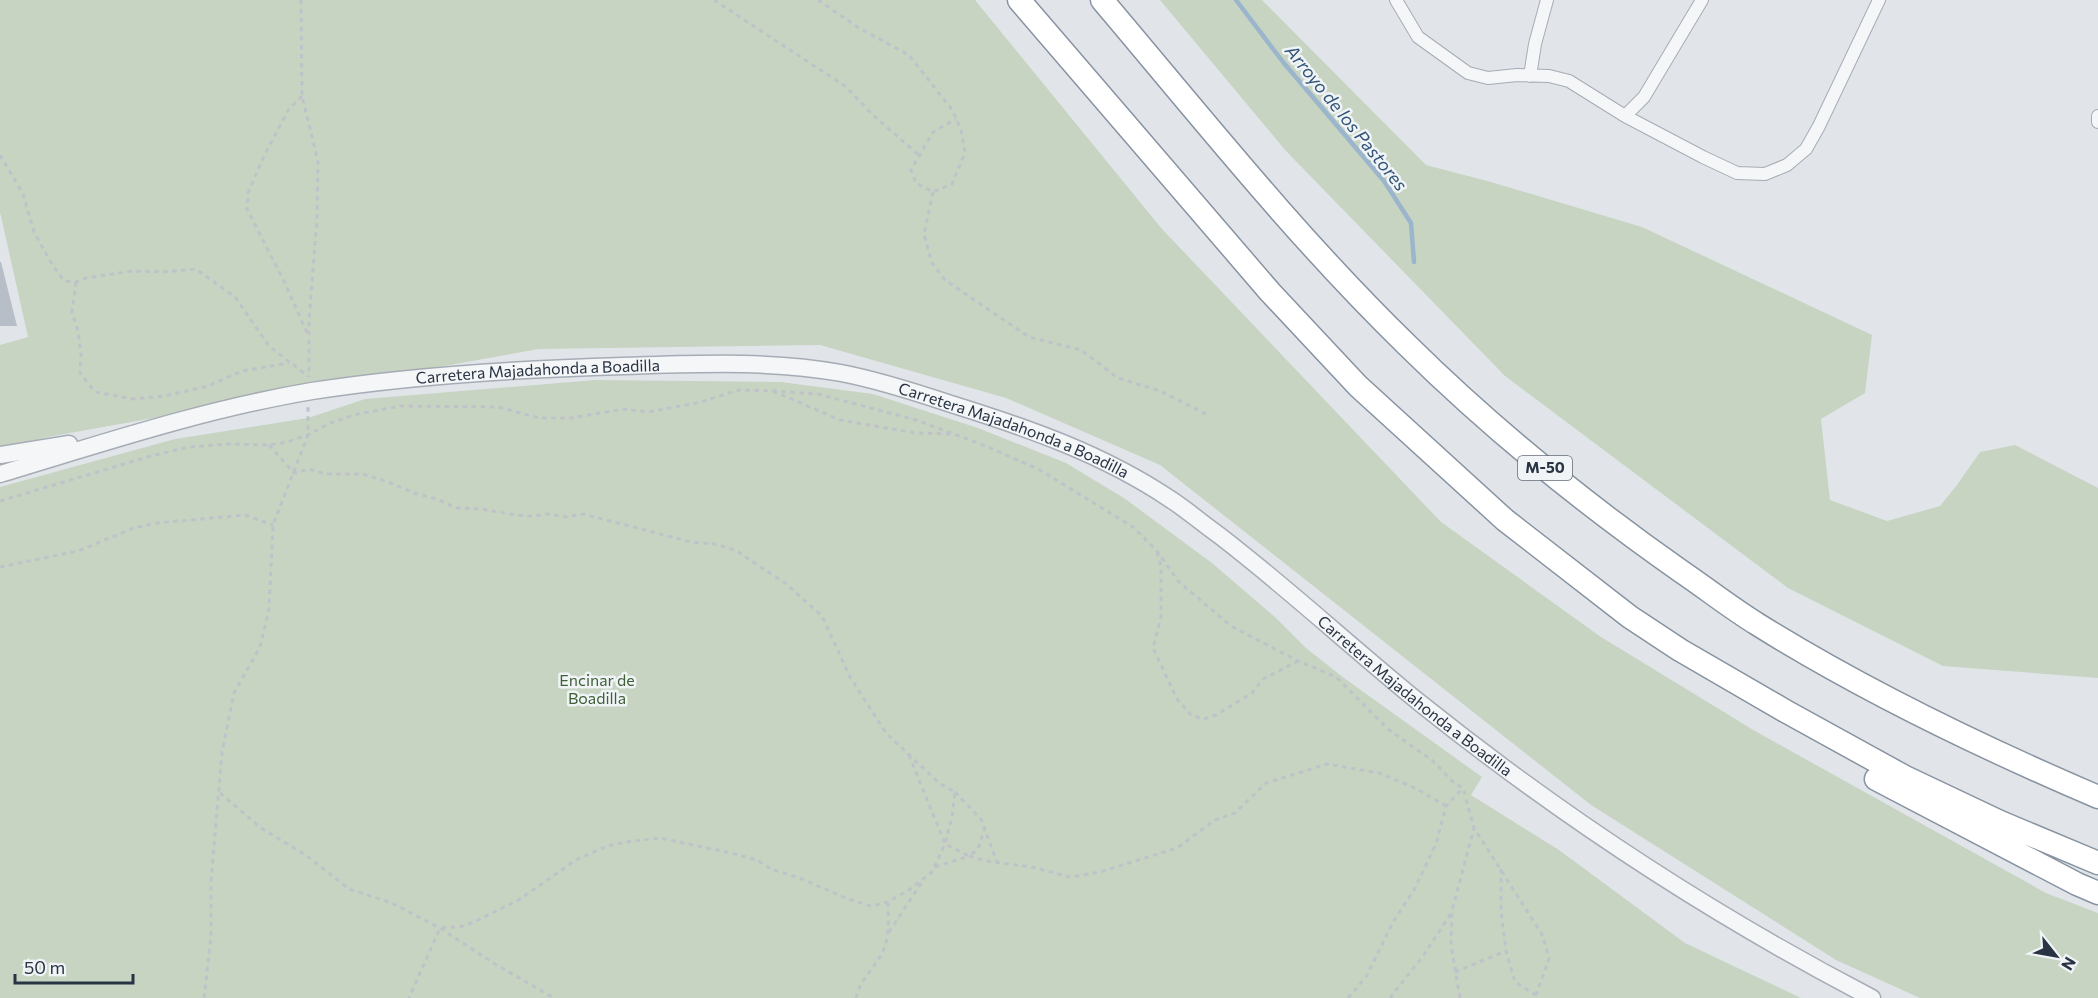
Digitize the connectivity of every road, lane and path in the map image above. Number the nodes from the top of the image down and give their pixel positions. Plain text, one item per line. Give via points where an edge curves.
1 (301, 0) edge
2 (714, 0) edge
3 (818, 0) edge
4 (1019, 0) edge
5 (1102, 0) edge
6 (1396, 0) edge
7 (1547, 0) edge
8 (1702, 0) edge
9 (1879, 0) edge
10 (1530, 76) junction
11 (302, 96) junction
12 (1625, 116) junction
13 (2098, 116) edge
14 (956, 119) junction
15 (2098, 122) edge
16 (0, 155) edge
17 (919, 156) junction
18 (933, 192) junction
19 (76, 282) junction
20 (309, 337) junction
21 (289, 363) junction
22 (309, 384) junction
23 (771, 391) junction
24 (1210, 416) dead end
25 (308, 435) junction
26 (956, 435) junction
27 (109, 441) junction
28 (268, 445) junction
29 (0, 456) edge
30 (0, 474) edge
31 (294, 474) junction
32 (0, 501) edge
33 (273, 525) junction
34 (1157, 550) junction
35 (0, 567) edge
36 (1680, 650) junction
37 (1298, 661) junction
38 (908, 753) junction
39 (1463, 788) junction
40 (955, 792) junction
41 (220, 793) junction
42 (2098, 797) edge
43 (1446, 806) junction
44 (985, 827) junction
45 (1474, 828) junction
46 (945, 844) junction
47 (969, 856) junction
48 (997, 862) junction
49 (2098, 863) edge
50 (935, 867) junction
51 (1501, 868) junction
52 (924, 878) junction
53 (2098, 893) edge
54 (888, 902) junction
55 (1452, 912) junction
56 (440, 928) junction
57 (887, 936) junction
58 (1506, 951) junction
59 (1455, 972) junction
60 (1537, 996) edge
61 (204, 998) edge
62 (409, 998) edge
63 (554, 998) edge
64 (856, 998) edge
65 (1348, 998) edge
66 (1390, 998) edge
67 (1460, 998) edge
68 (1872, 998) edge

1 - 11 path
2 - 17 path via 845,86
3 - 14 path via 909,55
4 - 36 highway via 1270,292 1358,386 1505,520 1630,617
5 - 42 highway, M-50 via 1316,251 1407,345 1496,429 1611,522 1755,623 1832,668 2004,757
6 - 10 street via 1418,37 1468,73 1488,78
7 - 10 street
8 - 12 street via 1649,90
9 - 12 street via 1819,126 1806,148 1787,165 1765,174 1737,173
10 - 12 street via 1569,81
11 - 20 path via 318,162
11 - 20 path via 289,109 264,156 248,193 247,209
13 - 15 street
14 - 17 path via 933,132
14 - 18 path via 965,153 952,184
16 - 19 path via 23,194 34,232 50,261 64,281
17 - 18 path via 911,170 916,183
18 - 24 path via 924,234 932,263 945,280 1029,338 1081,350 1118,378 1160,391
19 - 21 path via 132,271 196,270 235,297 269,346
19 - 21 path via 72,312 78,331 80,374 95,392 133,399 164,396 208,386 242,371
20 - 22 path
21 - 22 path
22 - 25 path
22 - 27 street, Carretera Majadahonda a Boadilla
22 - 68 street, Carretera Majadahonda a Boadilla via 471,373 758,364 841,373 1005,421 1075,447 1133,475 1175,502 1249,558 1416,700 1591,831 1749,932
23 - 25 path via 739,390 648,412 623,409 571,418 539,418 498,407 400,406 358,414
23 - 26 path via 818,394
23 - 26 path via 840,420 915,433
25 - 28 path
25 - 31 path
26 - 34 path via 1040,470 1133,527
27 - 29 street via 71,443
27 - 30 street, Carretera Majadahonda a Boadilla
28 - 31 path
28 - 32 path via 189,447
31 - 33 path
31 - 38 path via 309,469 326,474 362,474 456,508 534,516 583,514 735,550 786,583 822,616 862,697 886,733
33 - 35 path via 245,515 157,523 78,551
33 - 41 path via 268,609 260,646 234,693 222,752
34 - 37 path via 1178,581 1231,626
34 - 37 path via 1161,566 1161,616 1153,648 1177,699 1192,716 1204,719 1216,715 1252,693 1263,679
36 - 49 highway via 1905,777
36 - 53 highway via 1748,705 1893,788
37 - 39 path via 1336,676 1388,729
38 - 40 path via 939,783
38 - 46 path
39 - 43 path
39 - 45 path
40 - 44 path
40 - 46 path
41 - 56 path via 261,828 307,856 349,889 392,903
41 - 61 path
43 - 48 path via 1379,773 1327,764 1266,783 1235,813 1215,820 1177,848 1100,872 1070,877
43 - 65 path via 1436,844 1413,890 1366,977
44 - 47 path via 978,849
44 - 48 path
45 - 51 path
45 - 55 path
46 - 47 path
46 - 50 path
47 - 48 path
47 - 50 path
50 - 52 path
51 - 58 path
51 - 60 path via 1543,936 1549,958
52 - 54 path
52 - 57 path
54 - 56 path via 871,906 757,861 660,838 607,846 576,860 517,900 465,926
54 - 57 path
55 - 59 path
55 - 66 path
56 - 62 path
56 - 63 path
57 - 64 path via 884,949
58 - 59 path
58 - 60 path via 1515,982
59 - 67 path

